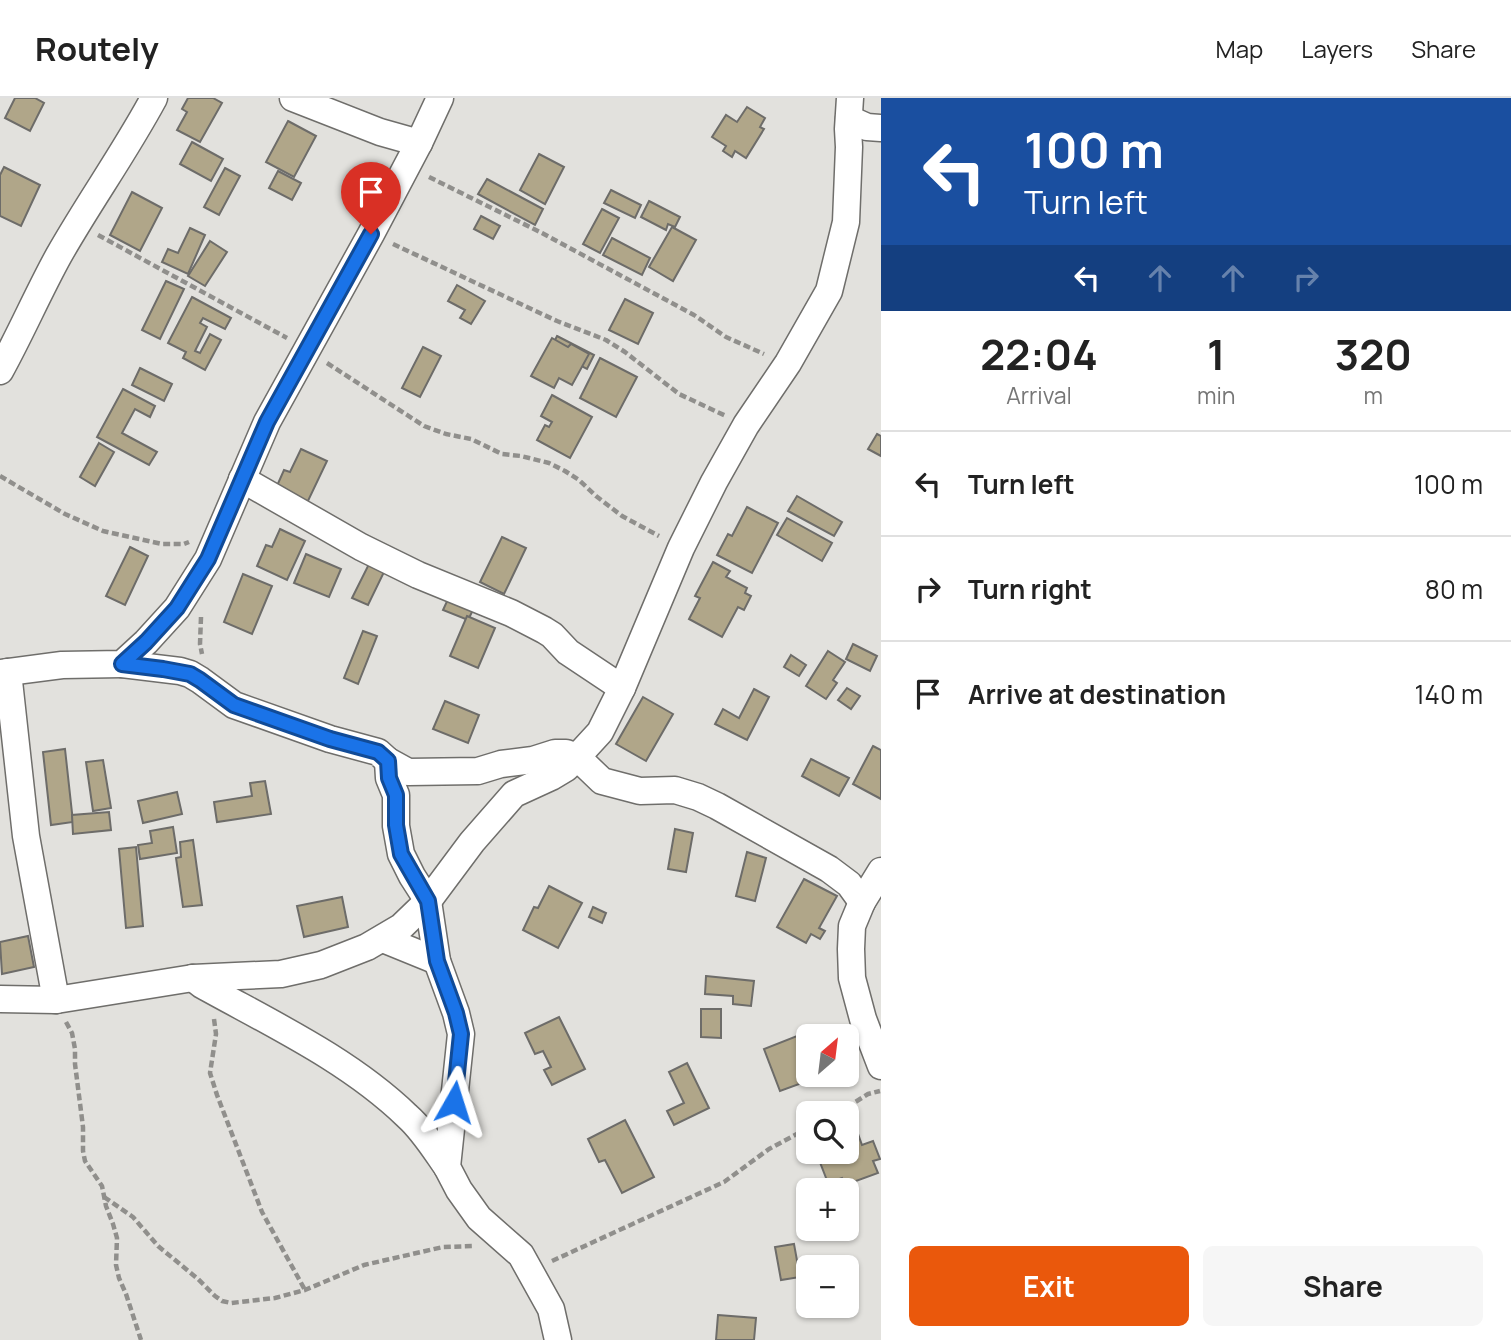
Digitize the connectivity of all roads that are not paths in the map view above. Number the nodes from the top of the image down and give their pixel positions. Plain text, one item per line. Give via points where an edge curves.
1 (154, 98) edge
2 (293, 98) edge
3 (440, 98) edge
4 (849, 109) edge
5 (881, 128) edge
6 (413, 155) junction
7 (0, 371) edge
8 (242, 479) junction
9 (122, 664) junction
10 (4, 672) edge
11 (622, 688) junction
12 (577, 757) junction
13 (388, 761) junction
14 (829, 869) junction
15 (881, 871) edge
16 (428, 901) junction
17 (862, 902) junction
18 (383, 939) junction
19 (437, 961) junction
20 (198, 981) junction
21 (0, 999) edge
22 (56, 1000) junction
23 (881, 1066) edge
24 (447, 1167) junction
25 (558, 1340) edge

1 - 7 street via 59,255
2 - 6 street via 380,132
3 - 6 street
4 - 5 street via 867,127
4 - 11 street via 846,222 829,291 715,482 681,548
6 - 8 street via 267,422
8 - 9 street via 208,559 177,608
8 - 11 street via 418,575 544,630
9 - 10 street
9 - 13 street via 180,671 234,705 378,752
10 - 22 street via 26,836
11 - 12 street via 600,732
12 - 13 street via 555,753 478,771 408,772
12 - 14 street via 603,781 698,797
12 - 16 street via 559,772 514,794
13 - 16 street via 401,854
14 - 15 street via 864,877
14 - 17 street via 849,884
15 - 17 street
16 - 18 street
16 - 19 street
17 - 23 street via 852,926 852,978
18 - 19 street
18 - 20 street via 321,965 281,974
19 - 24 street via 461,1034
20 - 22 street
20 - 24 street via 322,1053 385,1096 410,1118
21 - 22 street
24 - 25 street via 479,1218 521,1255 551,1309

